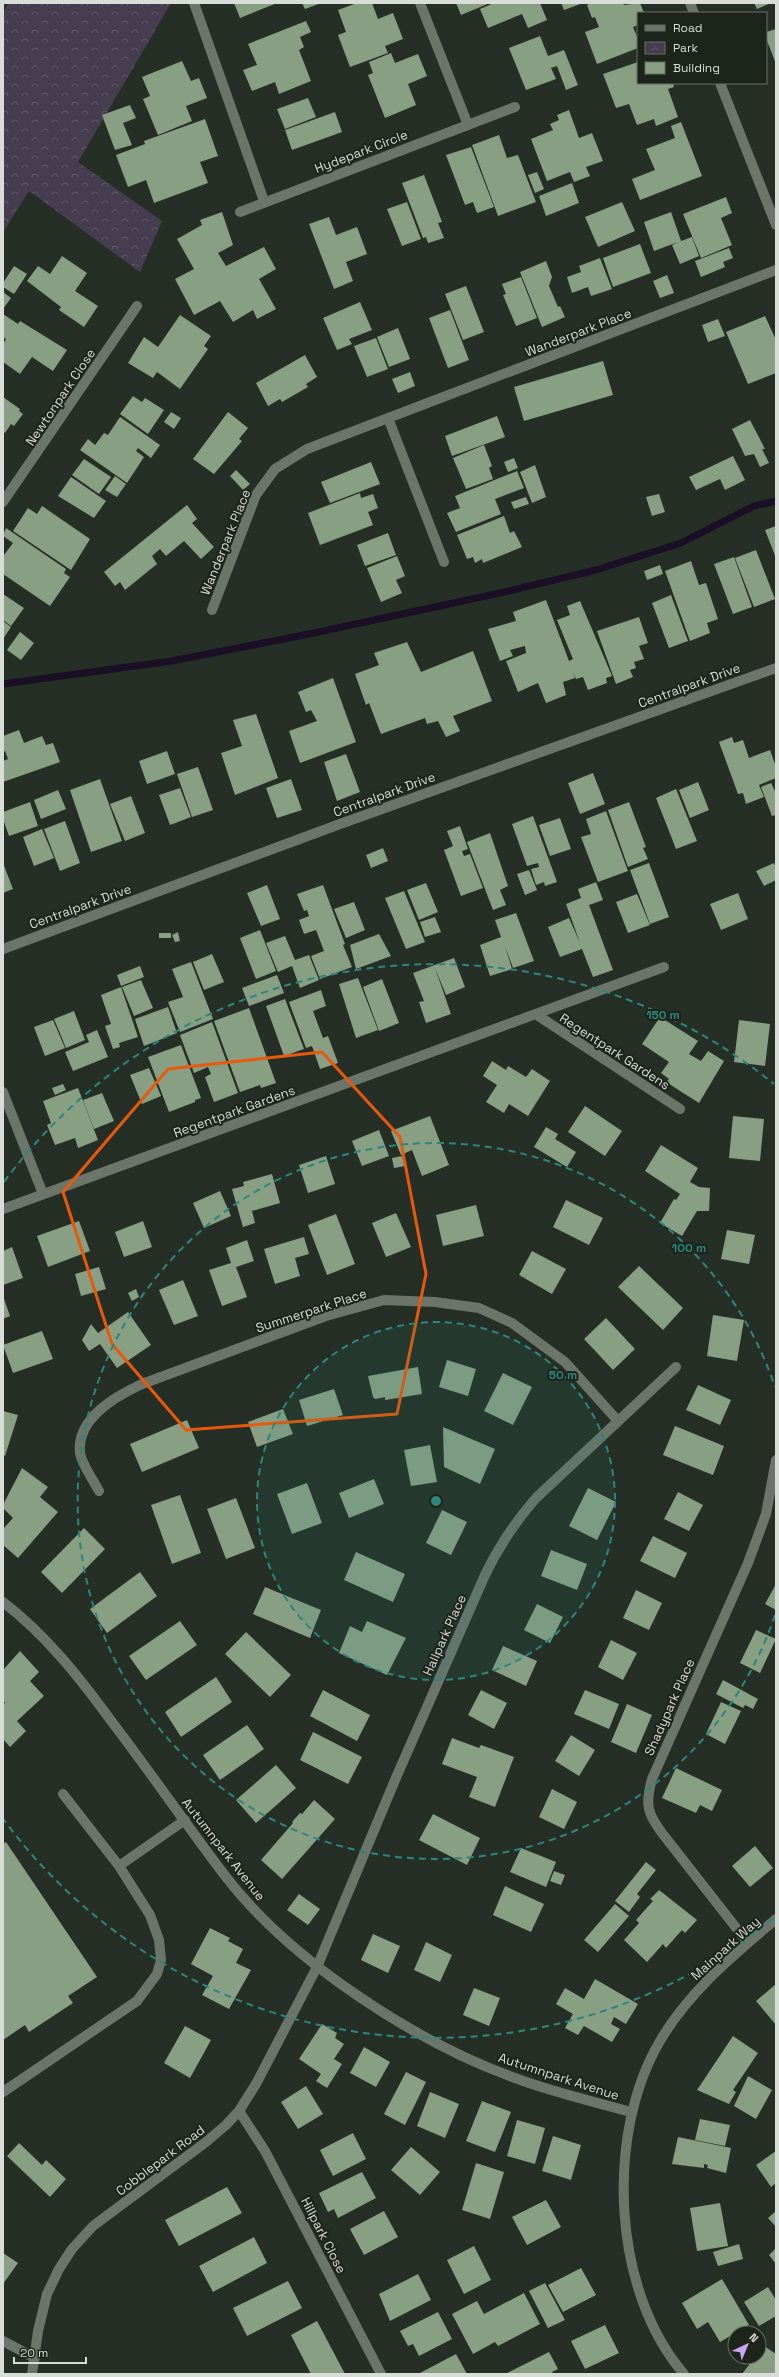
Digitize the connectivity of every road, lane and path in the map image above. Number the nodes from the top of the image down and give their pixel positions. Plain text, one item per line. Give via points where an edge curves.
1 (194, 3) edge
2 (420, 3) edge
3 (720, 84) edge
4 (515, 107) dead end
5 (468, 125) junction
6 (264, 201) junction
7 (240, 212) dead end
8 (776, 225) edge
9 (776, 270) edge
10 (137, 306) dead end
11 (388, 418) junction
12 (3, 502) edge
13 (444, 562) dead end
14 (212, 610) dead end
15 (776, 668) edge
16 (3, 949) edge
17 (664, 968) dead end
18 (537, 1015) junction
19 (3, 1092) edge
20 (680, 1109) dead end
21 (43, 1194) junction
22 (3, 1208) edge
23 (676, 1367) dead end
24 (618, 1421) junction
25 (776, 1460) edge
26 (99, 1492) dead end
27 (3, 1602) edge
28 (63, 1794) dead end
29 (185, 1820) junction
30 (119, 1866) junction
31 (776, 1919) edge
32 (748, 1943) junction
33 (317, 1967) junction
34 (3, 2092) edge
35 (239, 2111) junction
36 (631, 2112) junction
37 (3, 2341) edge
38 (34, 2358) junction
39 (32, 2374) edge
40 (380, 2374) edge
41 (684, 2374) edge

1 - 6 street
2 - 5 street
3 - 8 street
4 - 5 street, Hydepark Circle
5 - 6 street, Hydepark Circle
6 - 7 street, Hydepark Circle
9 - 11 street, Wanderpark Place
10 - 12 street, Newtonpark Close
11 - 13 street
11 - 14 street, Wanderpark Place via 306,449 275,469 256,495
15 - 16 street, Centralpark Drive via 340,824
17 - 18 street, Regentpark Gardens
18 - 20 street, Regentpark Gardens
18 - 21 street, Regentpark Gardens
19 - 21 street
21 - 22 street, Regentpark Gardens
23 - 24 street, Hallpark Place
24 - 26 street, Summerpark Place via 565,1362 512,1322 479,1308 435,1302 384,1300 326,1316 120,1394 89,1422 83,1434 80,1453
24 - 33 street, Hallpark Place via 536,1498 501,1544 399,1772
25 - 32 street, Shadypark Place via 766,1514 748,1563 652,1779 647,1803 651,1817 662,1833
27 - 29 street, Autumnpark Avenue via 36,1630 79,1677
28 - 30 street
29 - 30 street
29 - 33 street, Autumnpark Avenue via 227,1878 265,1921
30 - 34 street via 150,1915 157,1934 161,1960 157,1974 137,2000
31 - 32 street, Mainpark Way
32 - 36 street, Mainpark Way via 722,1965 677,2016 660,2041 644,2073
33 - 35 street, Cobblepark Road via 256,2084
33 - 36 street, Autumnpark Avenue via 397,2019 473,2061 515,2078
35 - 38 street, Cobblepark Road via 206,2142 93,2226 72,2249 47,2294
35 - 40 street, Hillpark Close via 265,2151
36 - 41 street, Mainpark Way via 623,2187 628,2242 642,2299 666,2348
37 - 38 street
38 - 39 street, Cobblepark Road

